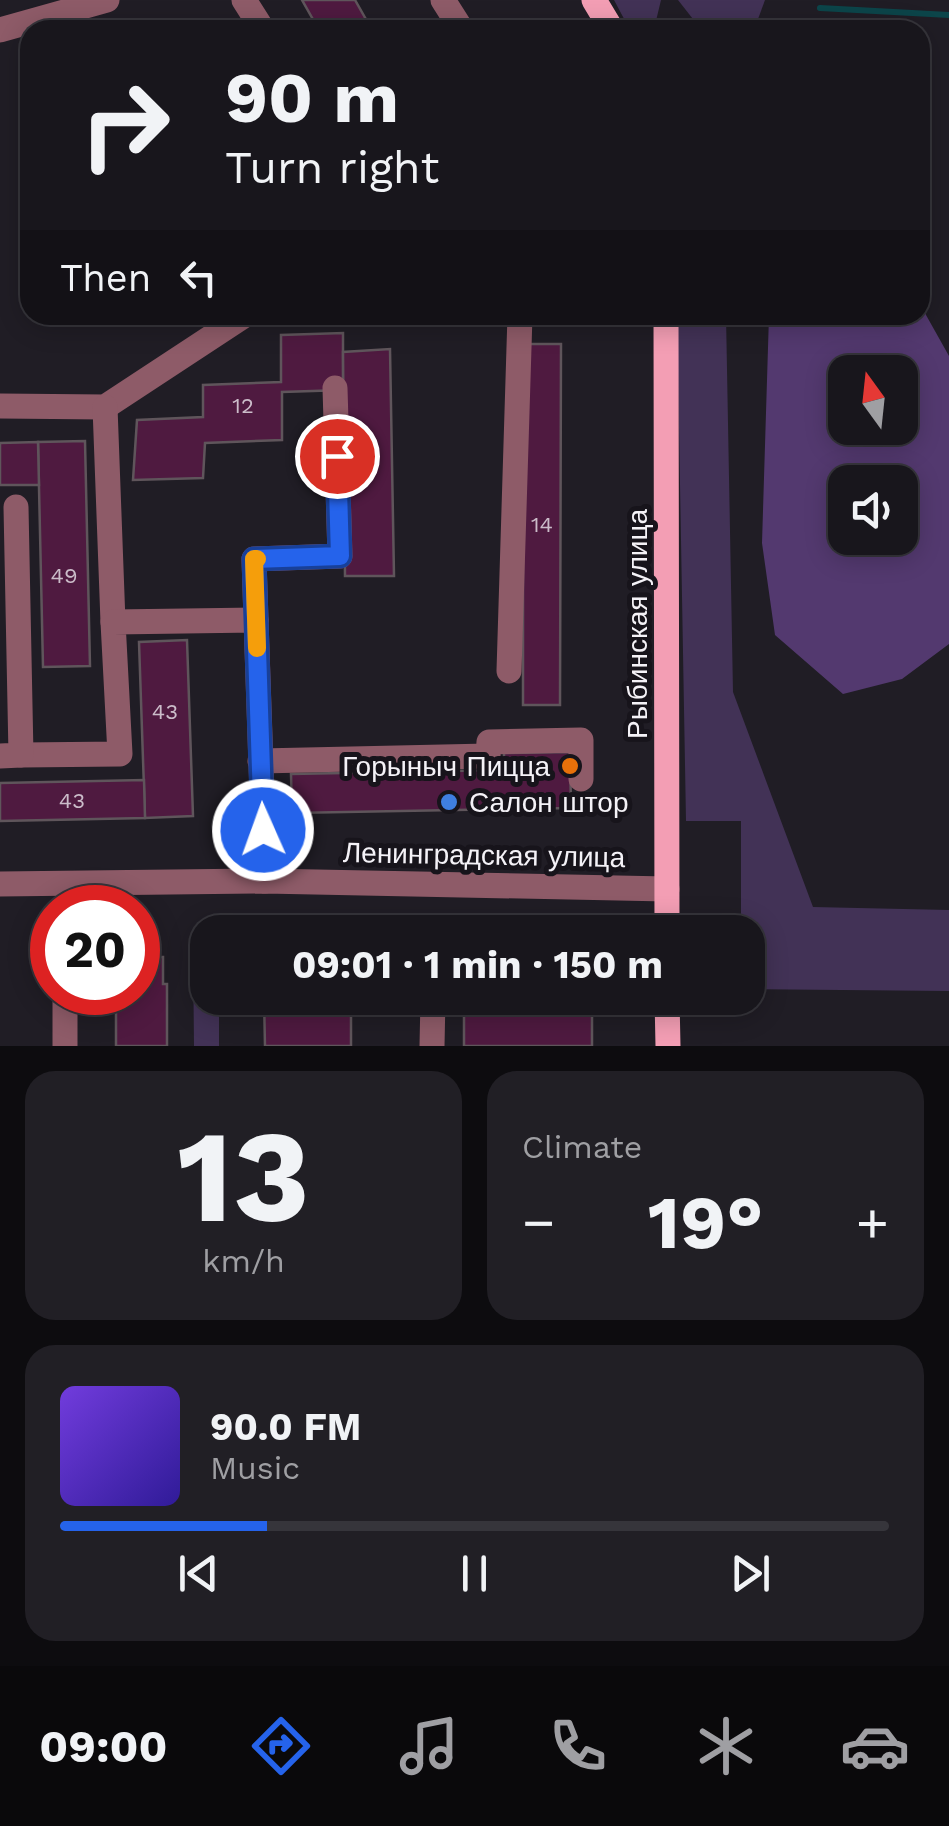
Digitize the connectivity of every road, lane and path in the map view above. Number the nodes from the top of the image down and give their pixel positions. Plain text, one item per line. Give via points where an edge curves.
1 (107, 0) edge
2 (36, 20) edge
3 (230, 325) edge
4 (520, 325) edge
5 (666, 325) edge
6 (335, 388) dead end
7 (0, 406) edge
8 (105, 406) junction
9 (16, 507) dead end
10 (256, 620) junction
11 (113, 622) junction
12 (509, 671) dead end
13 (11, 756) edge
14 (260, 761) junction
15 (581, 779) dead end
16 (266, 881) junction
17 (0, 884) edge
18 (432, 885) junction
19 (160, 888) edge
20 (667, 888) junction
21 (30, 889) edge
22 (433, 915) edge
23 (667, 915) edge
24 (65, 1015) edge
25 (433, 1015) edge
26 (668, 1015) edge
27 (65, 1046) edge
28 (432, 1046) edge
29 (668, 1046) edge

1 - 2 street
3 - 8 street
4 - 12 street
5 - 20 main road, Рыбинская улица
6 - 10 street via 340,556 254,559
7 - 8 street
8 - 11 street
9 - 13 street
10 - 11 street
10 - 14 street
11 - 13 street via 120,754
14 - 15 street via 488,756 489,742 580,740
14 - 16 street
16 - 18 street, Ленинградская улица
16 - 19 street, Ленинградская улица
17 - 21 street, Ленинградская улица
18 - 20 street, Ленинградская улица
18 - 22 street
20 - 23 main road, Рыбинская улица
24 - 27 street
25 - 28 street
26 - 29 main road

